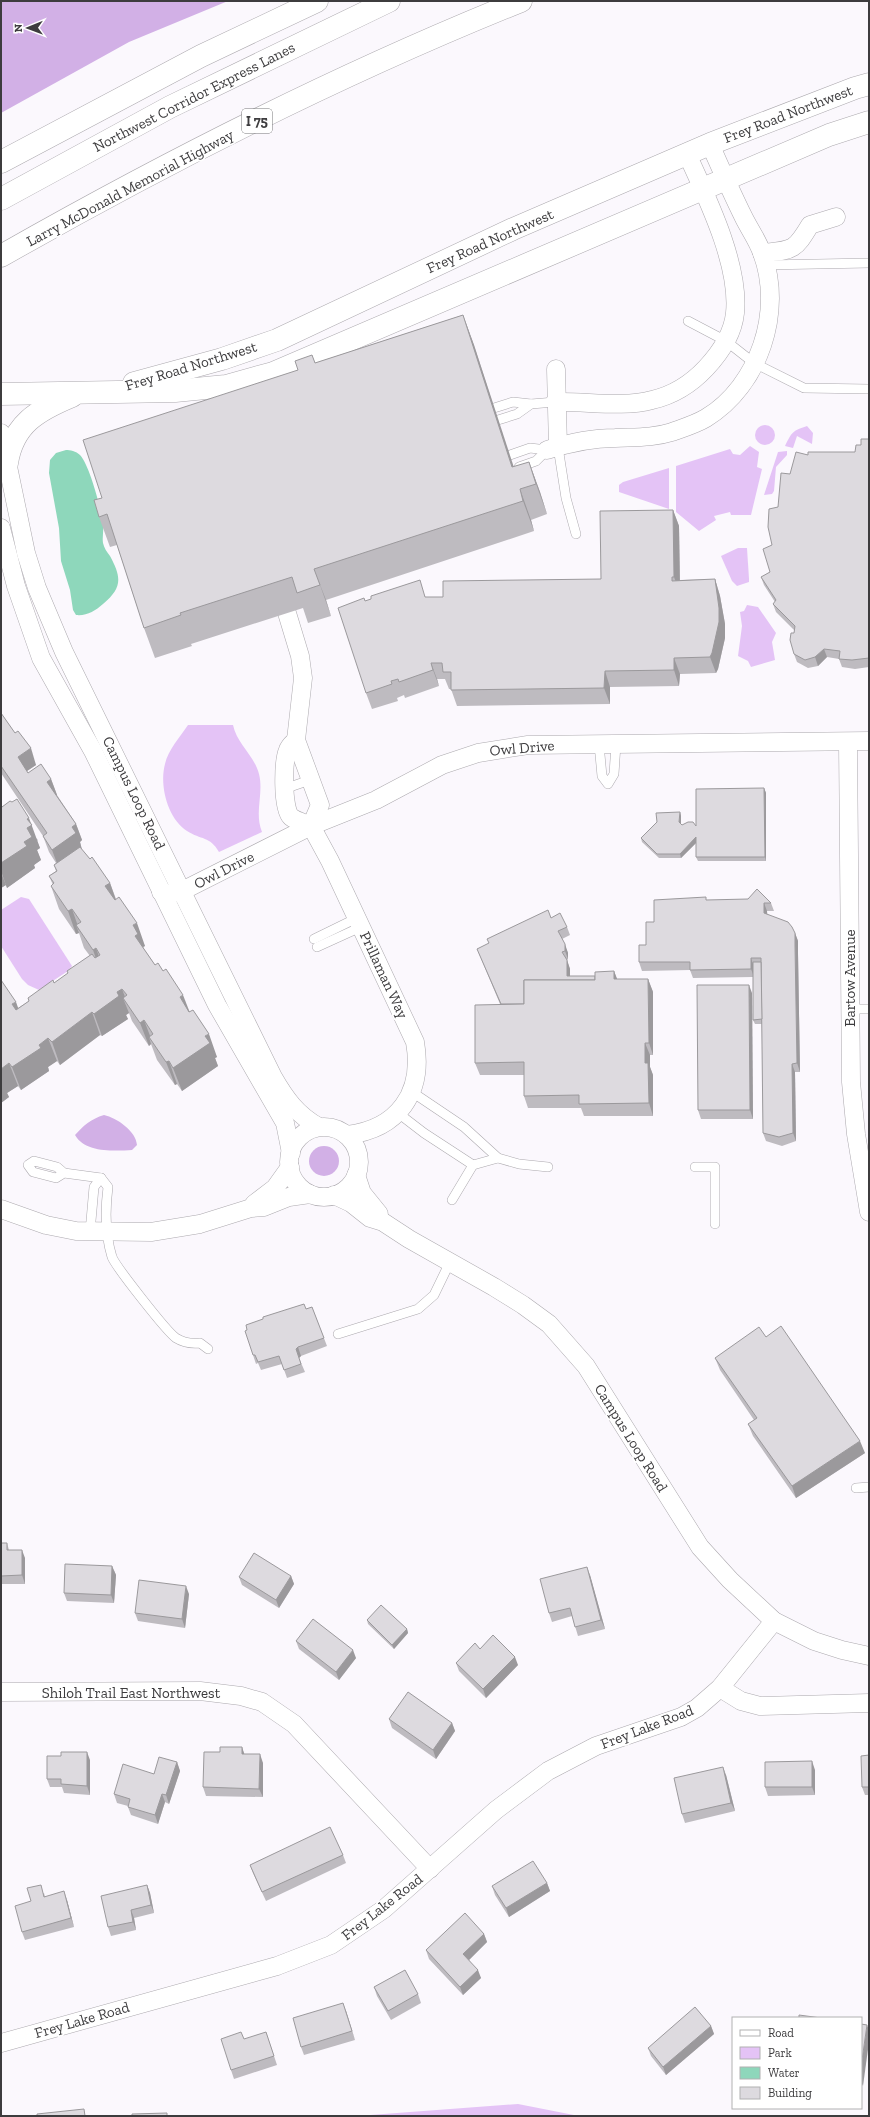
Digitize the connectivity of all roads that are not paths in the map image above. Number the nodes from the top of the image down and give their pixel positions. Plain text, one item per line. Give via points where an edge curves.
1 (317, 1) edge
2 (389, 1) edge
3 (521, 1) edge
4 (869, 84) edge
5 (869, 122) edge
6 (710, 144) junction
7 (687, 154) junction
8 (1, 162) edge
9 (725, 180) junction
10 (703, 190) junction
11 (1, 198) edge
12 (836, 217) dead end
13 (1, 256) edge
14 (764, 259) junction
15 (869, 263) edge
16 (688, 321) dead end
17 (726, 341) junction
18 (754, 363) junction
19 (556, 369) dead end
20 (869, 389) edge
21 (108, 391) junction
22 (83, 392) junction
23 (1, 394) edge
24 (555, 402) junction
25 (531, 404) junction
26 (494, 408) edge
27 (498, 420) edge
28 (1, 433) edge
29 (553, 449) junction
30 (510, 455) edge
31 (7, 463) junction
32 (514, 469) edge
33 (21, 532) junction
34 (2, 534) edge
35 (576, 534) dead end
36 (287, 613) dead end
37 (296, 740) junction
38 (848, 742) junction
39 (869, 742) edge
40 (608, 744) junction
41 (310, 780) junction
42 (284, 788) junction
43 (311, 826) junction
44 (182, 891) junction
45 (161, 892) junction
46 (359, 922) junction
47 (315, 943) dead end
48 (850, 1009) junction
49 (869, 1009) edge
50 (412, 1092) junction
51 (392, 1118) junction
52 (319, 1127) junction
53 (346, 1135) junction
54 (358, 1157) junction
55 (498, 1158) junction
56 (290, 1160) junction
57 (28, 1165) dead end
58 (473, 1165) junction
59 (548, 1167) dead end
60 (695, 1167) dead end
61 (356, 1175) junction
62 (100, 1178) junction
63 (310, 1194) junction
64 (334, 1195) junction
65 (452, 1200) dead end
66 (251, 1208) junction
67 (1, 1209) edge
68 (869, 1212) edge
69 (383, 1222) junction
70 (715, 1224) dead end
71 (99, 1232) junction
72 (450, 1262) junction
73 (338, 1334) dead end
74 (208, 1349) dead end
75 (869, 1487) edge
76 (856, 1488) dead end
77 (774, 1621) junction
78 (869, 1656) edge
79 (720, 1688) junction
80 (1, 1692) edge
81 (869, 1704) edge
82 (430, 1869) junction
83 (1, 2043) edge

1 - 8 main road via 201,56
2 - 11 main road, Northwest Corridor Express Lanes via 170,107
3 - 13 main road, Larry McDonald Memorial Highway / I 75 via 395,55 308,96 180,160
4 - 6 main road, Frey Road Northwest
5 - 9 main road, Frey Road Northwest via 829,135
6 - 7 main road, Frey Road Northwest
6 - 9 street
7 - 10 street
7 - 21 main road, Frey Road Northwest via 513,229 277,340
9 - 10 main road, Frey Road Northwest
9 - 14 street
10 - 17 street via 723,242 733,278 735,313
10 - 21 main road, Frey Road Northwest via 308,363 226,386 175,391
12 - 14 street via 810,225 801,240 790,250
14 - 15 lane
14 - 18 street via 768,281 768,316 764,338
16 - 17 lane
17 - 18 lane
17 - 24 street via 712,362 695,380 662,397 628,403
18 - 20 lane via 804,388
18 - 29 street via 744,382 728,400 706,418 691,425 655,436 600,439
19 - 24 street
21 - 22 main road, Frey Road Northwest
22 - 23 main road, Frey Road Northwest
22 - 31 main road via 52,405 29,419 14,439
24 - 25 lane
24 - 29 street
25 - 26 lane via 513,402
25 - 27 lane via 517,414
28 - 31 street, Campus Loop Road
29 - 30 lane via 530,448
29 - 32 lane via 536,461
29 - 35 lane
31 - 33 street, Campus Loop Road
33 - 34 street
33 - 44 street, Campus Loop Road via 37,588 61,646
34 - 45 street, Campus Loop Road via 16,586 41,658 93,752
36 - 37 street via 300,656 303,678
37 - 41 street
37 - 42 street via 288,749
38 - 39 street, Owl Drive
38 - 40 street, Owl Drive
38 - 48 street, Bartow Avenue
40 - 40 lane via 602,776 608,789 614,774
40 - 43 street, Owl Drive via 528,745 478,753 442,765 376,800
41 - 42 lane
41 - 43 street via 320,805
42 - 43 street via 291,817
43 - 44 street, Owl Drive
43 - 46 street, Prillaman Way
44 - 45 street via 169,894
44 - 52 street, Campus Loop Road via 273,1077 292,1107
45 - 56 street, Campus Loop Road via 217,1005 285,1123
46 - 47 lane
46 - 50 street, Prillaman Way via 415,1042 417,1063
48 - 49 lane
48 - 68 street, Bartow Avenue via 851,1082 856,1134
50 - 51 street, Prillaman Way
50 - 55 lane via 464,1127
51 - 53 street via 357,1134
51 - 54 street, Prillaman Way
51 - 58 lane via 424,1133
52 - 53 street via 328,1127
52 - 56 street via 300,1137
53 - 54 street via 356,1149
54 - 61 street
55 - 58 lane
55 - 59 lane via 519,1164
56 - 63 street via 296,1183
56 - 66 street via 275,1188
57 - 62 lane via 33,1172 56,1178 64,1173
58 - 65 lane
60 - 70 lane via 715,1167
61 - 64 street via 347,1188
61 - 69 street, Campus Loop Road via 362,1193
62 - 71 lane via 94,1186
62 - 71 lane via 108,1187
63 - 64 street via 326,1197
63 - 66 street via 294,1195 264,1207
64 - 69 street, Campus Loop Road via 351,1203 370,1218
66 - 71 street via 200,1224 174,1229 151,1232
67 - 71 street via 46,1225
69 - 72 street, Campus Loop Road
71 - 74 lane via 113,1258 160,1322 176,1338 190,1344 200,1343
72 - 73 lane via 434,1295 418,1309
72 - 77 street, Campus Loop Road via 523,1305 549,1324 566,1342 600,1388 700,1547 730,1580
75 - 76 lane
77 - 78 street, Campus Loop Road via 814,1641
77 - 79 street, Frey Lake Road
79 - 81 street via 741,1702 760,1706
79 - 82 street, Frey Lake Road via 697,1708 681,1717 596,1746 548,1771 496,1810
80 - 82 street, Shiloh Trail East Northwest via 200,1691 241,1696 262,1702 294,1724
82 - 83 street, Frey Lake Road via 384,1909 331,1945 277,1966

